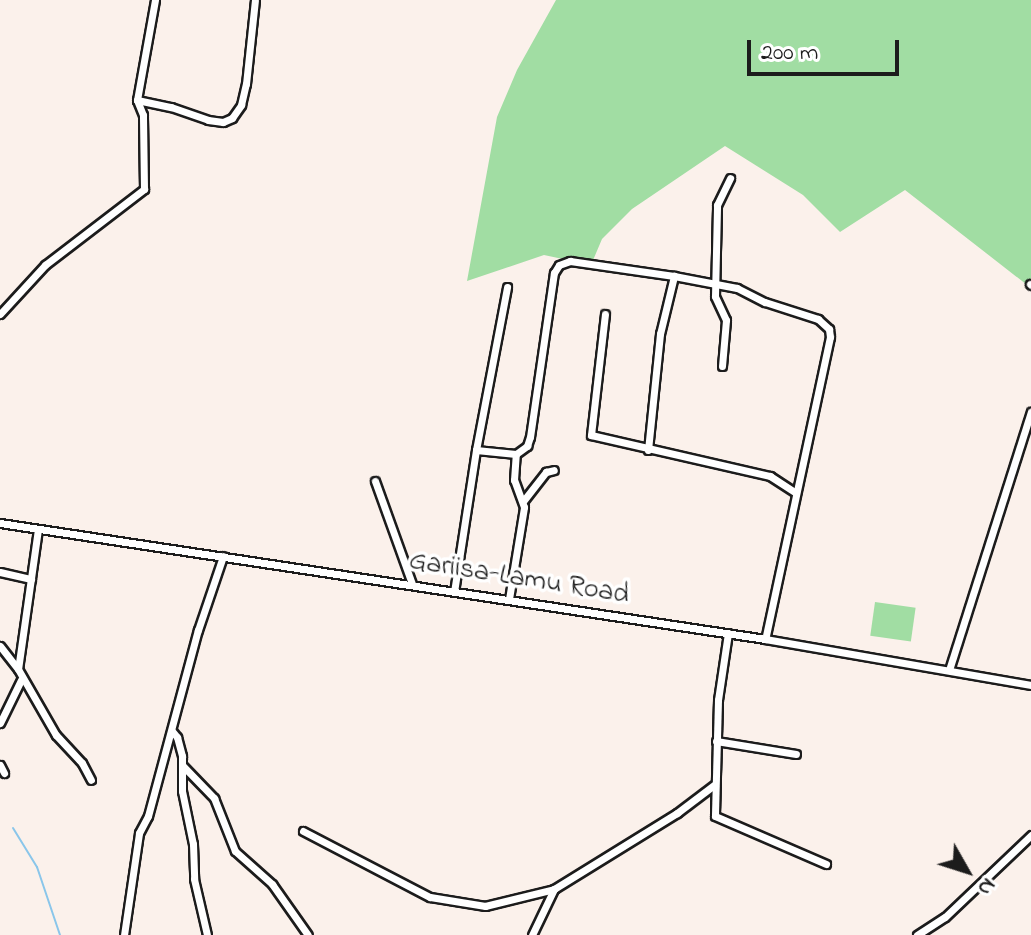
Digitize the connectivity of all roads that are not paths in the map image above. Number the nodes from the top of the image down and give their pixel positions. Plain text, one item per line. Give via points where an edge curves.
1 (155, 0) edge
2 (255, 0) edge
3 (137, 100) junction
4 (730, 178) dead end
5 (674, 276) junction
6 (715, 284) junction
7 (507, 287) dead end
8 (0, 314) edge
9 (605, 314) dead end
10 (722, 366) dead end
11 (1031, 412) edge
12 (476, 450) junction
13 (648, 450) junction
14 (516, 454) junction
15 (554, 470) dead end
16 (375, 481) dead end
17 (795, 492) junction
18 (524, 500) junction
19 (0, 523) edge
20 (38, 529) junction
21 (223, 556) junction
22 (0, 572) edge
23 (31, 579) junction
24 (412, 584) junction
25 (454, 592) junction
26 (509, 599) junction
27 (728, 633) junction
28 (765, 639) junction
29 (0, 646) edge
30 (18, 669) junction
31 (949, 670) junction
32 (21, 680) junction
33 (1031, 685) edge
34 (0, 723) edge
35 (172, 731) junction
36 (716, 741) junction
37 (796, 754) dead end
38 (0, 765) edge
39 (183, 766) junction
40 (4, 773) dead end
41 (91, 780) dead end
42 (714, 785) junction
43 (303, 831) dead end
44 (1031, 835) edge
45 (1023, 843) junction
46 (1031, 849) edge
47 (826, 864) dead end
48 (554, 889) junction
49 (124, 935) edge
50 (207, 935) edge
51 (308, 935) edge
52 (532, 935) edge
53 (917, 935) edge

1 - 3 street
2 - 3 street via 246,84 232,118 208,120
3 - 8 street via 143,115 144,189 45,265
4 - 6 street via 717,205
5 - 6 street
5 - 13 street via 660,334
5 - 14 street via 570,261 559,265 533,427 527,446
6 - 10 street via 726,320
6 - 17 street via 818,319 829,329
7 - 12 street
9 - 13 street via 591,435
11 - 31 street
12 - 14 street
12 - 25 street
13 - 17 street via 770,476
14 - 18 street via 514,480
15 - 18 street via 546,472
16 - 24 street
17 - 28 street
18 - 26 street
19 - 20 street, Gariisa-Lamu Road
20 - 21 street, Gariisa-Lamu Road
20 - 23 street
21 - 24 street, Gariisa-Lamu Road
21 - 35 street
22 - 23 street
23 - 30 street
24 - 25 street, Gariisa-Lamu Road
25 - 26 street, Gariisa-Lamu Road
26 - 27 street, Gariisa-Lamu Road
27 - 28 street, Gariisa-Lamu Road
27 - 36 street
28 - 31 street, Gariisa-Lamu Road
29 - 30 street
30 - 32 street
31 - 33 street, Gariisa-Lamu Road
32 - 34 street
32 - 41 street
35 - 39 street
35 - 49 street via 139,833
36 - 37 street
36 - 42 street
38 - 40 street
39 - 50 street via 194,879
39 - 51 street via 214,798 235,851 287,901
42 - 47 street via 715,816
42 - 48 street
43 - 48 street via 430,897 452,903 489,906
44 - 45 street
45 - 46 street
45 - 53 street via 945,917
48 - 52 street

